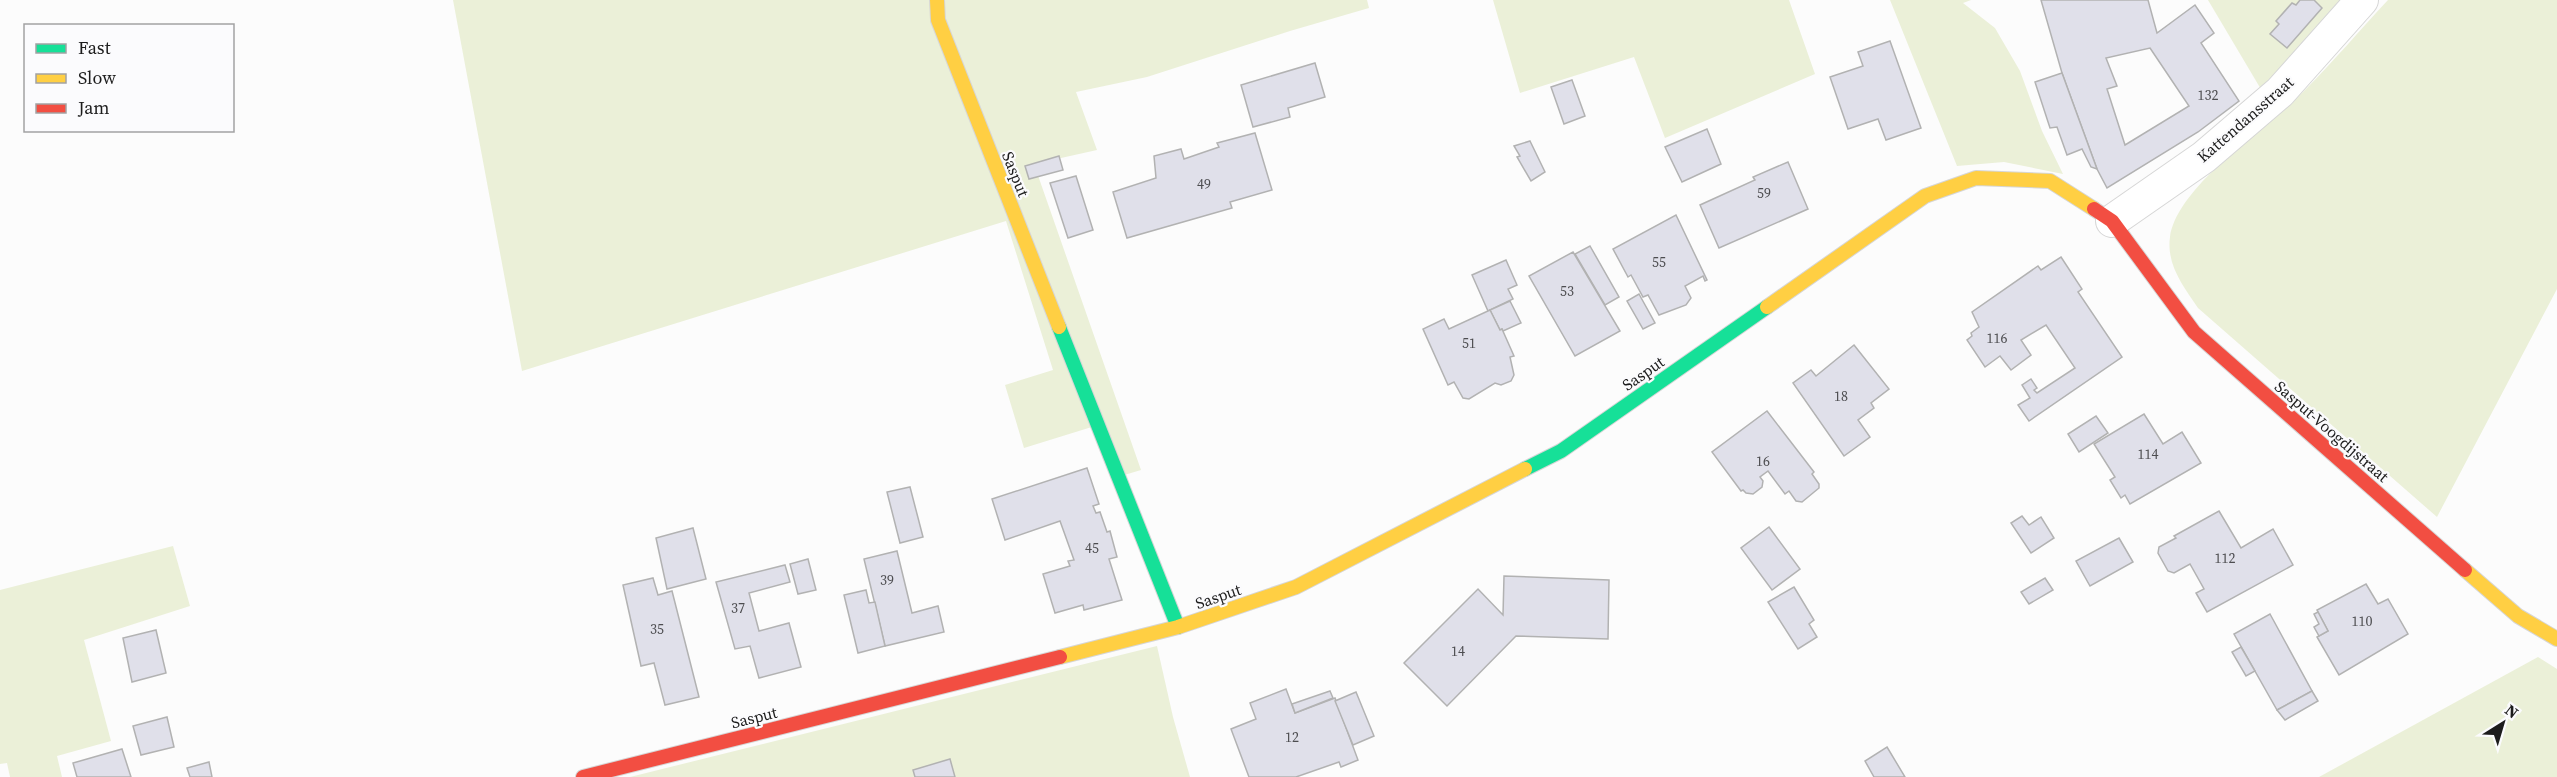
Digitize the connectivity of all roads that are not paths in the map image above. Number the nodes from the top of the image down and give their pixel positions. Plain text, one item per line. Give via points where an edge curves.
1 (937, 0) edge
2 (2362, 0) edge
3 (2112, 221) junction
4 (1178, 627) junction
5 (2557, 639) edge
6 (583, 777) edge

1 - 4 street, Sasput via 938,20
2 - 3 street, Kattendansstraat via 2280,92 2204,157
3 - 4 street, Sasput via 2050,181 1976,178 1925,196 1561,451 1296,587
3 - 5 street, Sasput-Voogdijstraat via 2194,332 2518,616
4 - 6 street, Sasput

